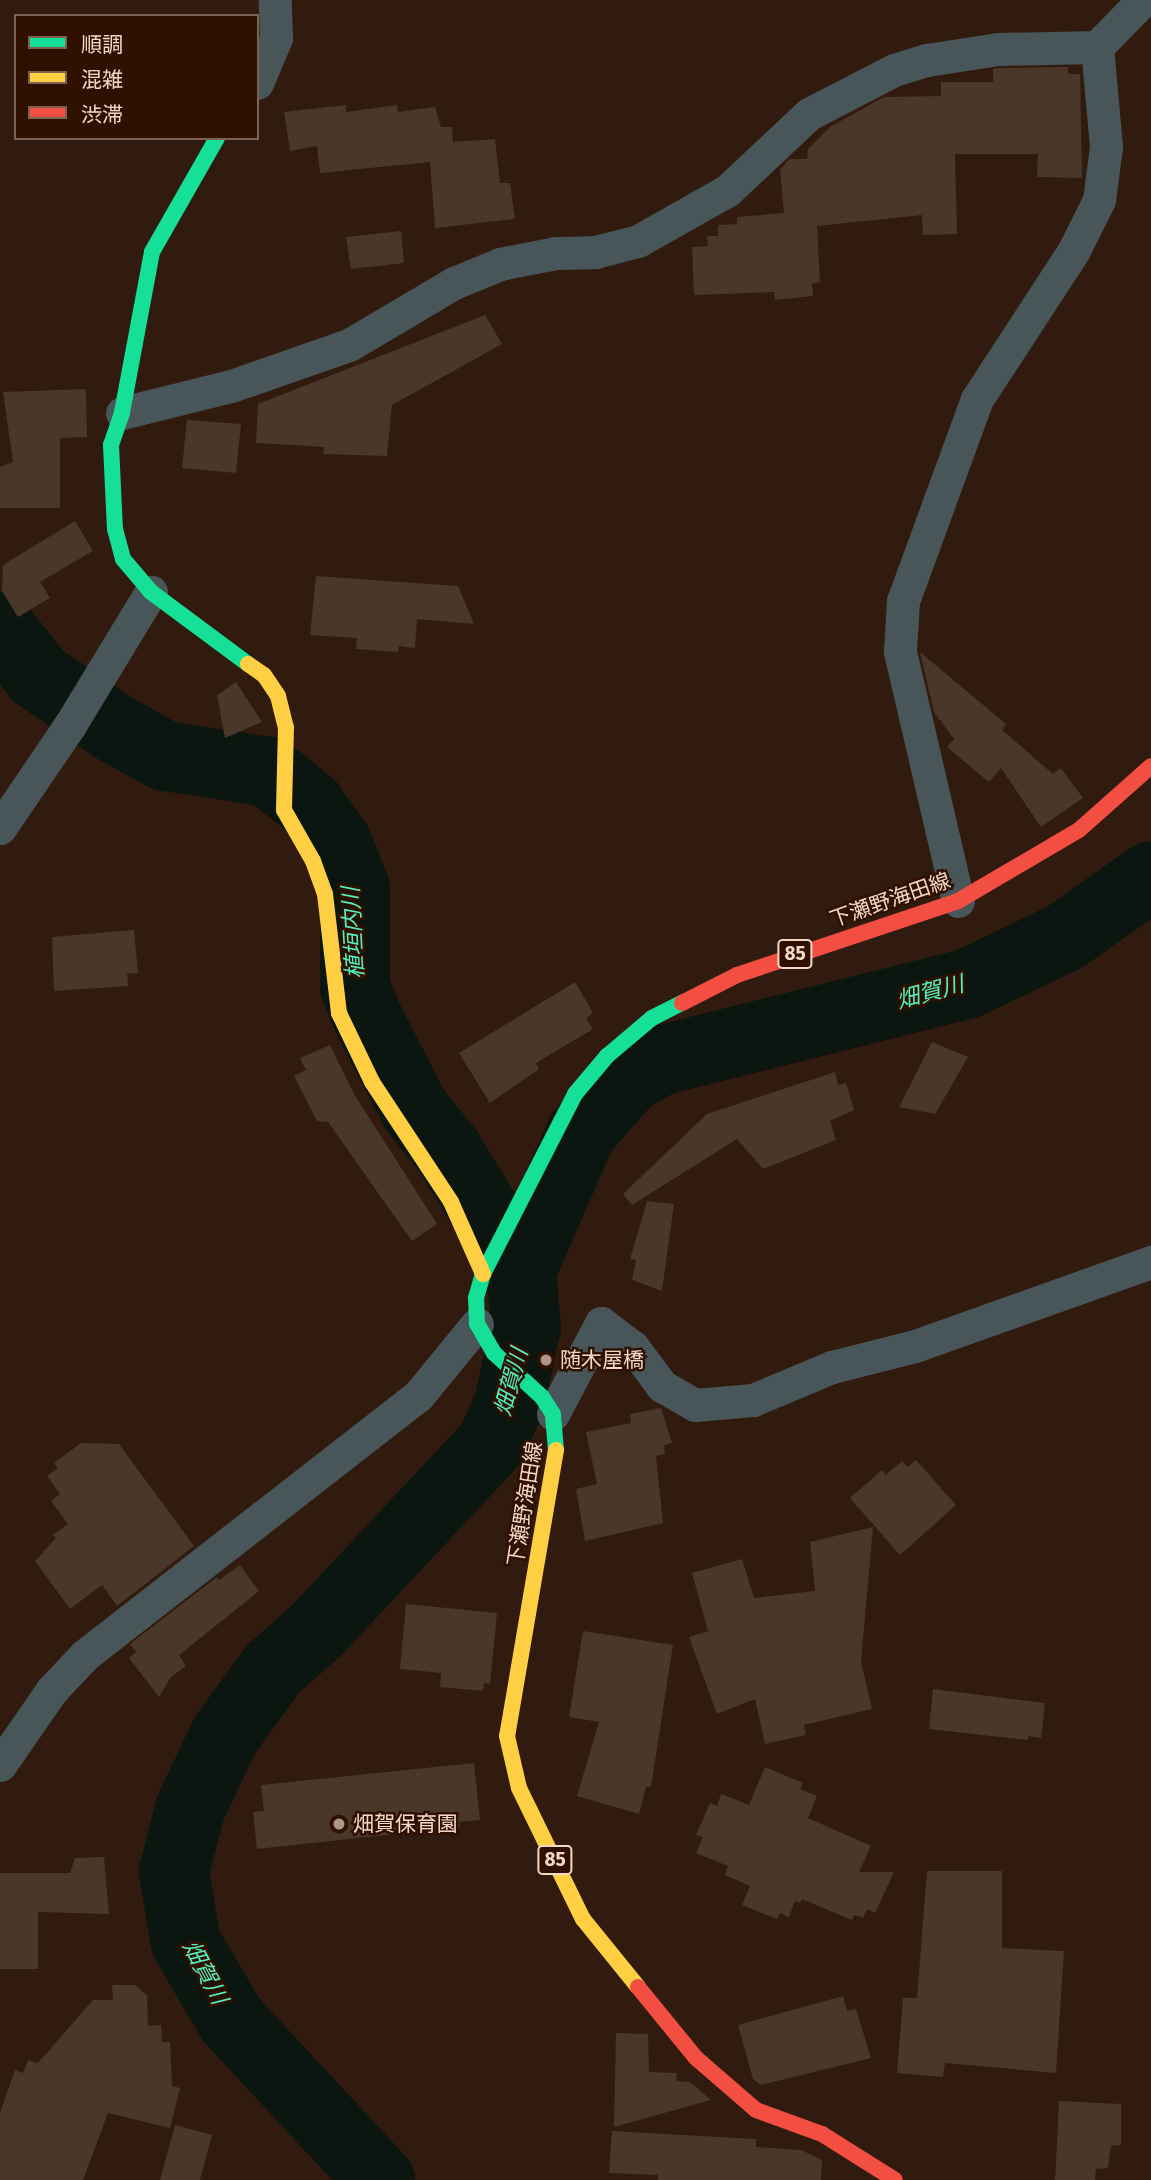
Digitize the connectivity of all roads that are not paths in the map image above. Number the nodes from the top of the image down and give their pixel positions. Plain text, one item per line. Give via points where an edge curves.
1 (275, 0) edge
2 (1143, 0) edge
3 (1097, 47) junction
4 (259, 78) edge
5 (217, 140) edge
6 (122, 413) junction
7 (151, 592) junction
8 (1151, 766) edge
9 (0, 828) edge
10 (958, 901) junction
11 (1151, 1262) edge
12 (483, 1274) junction
13 (477, 1324) junction
14 (548, 1406) junction
15 (0, 1765) edge
16 (895, 2180) edge

1 - 4 street via 276,38
2 - 3 street
3 - 6 street via 998,49 894,70 809,114 728,190 638,241 595,252 556,253 500,264 454,283 349,345 231,386
3 - 10 street via 1106,147 1099,200 1074,250 976,399 904,600 900,651
5 - 6 main road via 152,252
6 - 7 main road via 111,445 115,529 123,559
7 - 9 street
7 - 12 main road via 264,675 278,696 286,727 284,810 313,861 325,894 339,1013 372,1082 451,1202
8 - 10 main road, 下瀬野海田線 / 85 via 1079,830
10 - 12 main road, 下瀬野海田線 / 85 via 737,975 652,1018 607,1056 575,1094
11 - 14 street via 915,1346 832,1367 754,1399 695,1405 662,1386 633,1347 601,1323
12 - 13 main road, 下瀬野海田線 / 85 via 476,1298
13 - 14 main road via 494,1353
13 - 15 street via 418,1396 85,1655 52,1690
14 - 16 main road, 下瀬野海田線 / 85 via 558,1437 508,1736 519,1788 583,1919 696,2058 756,2110 822,2134

